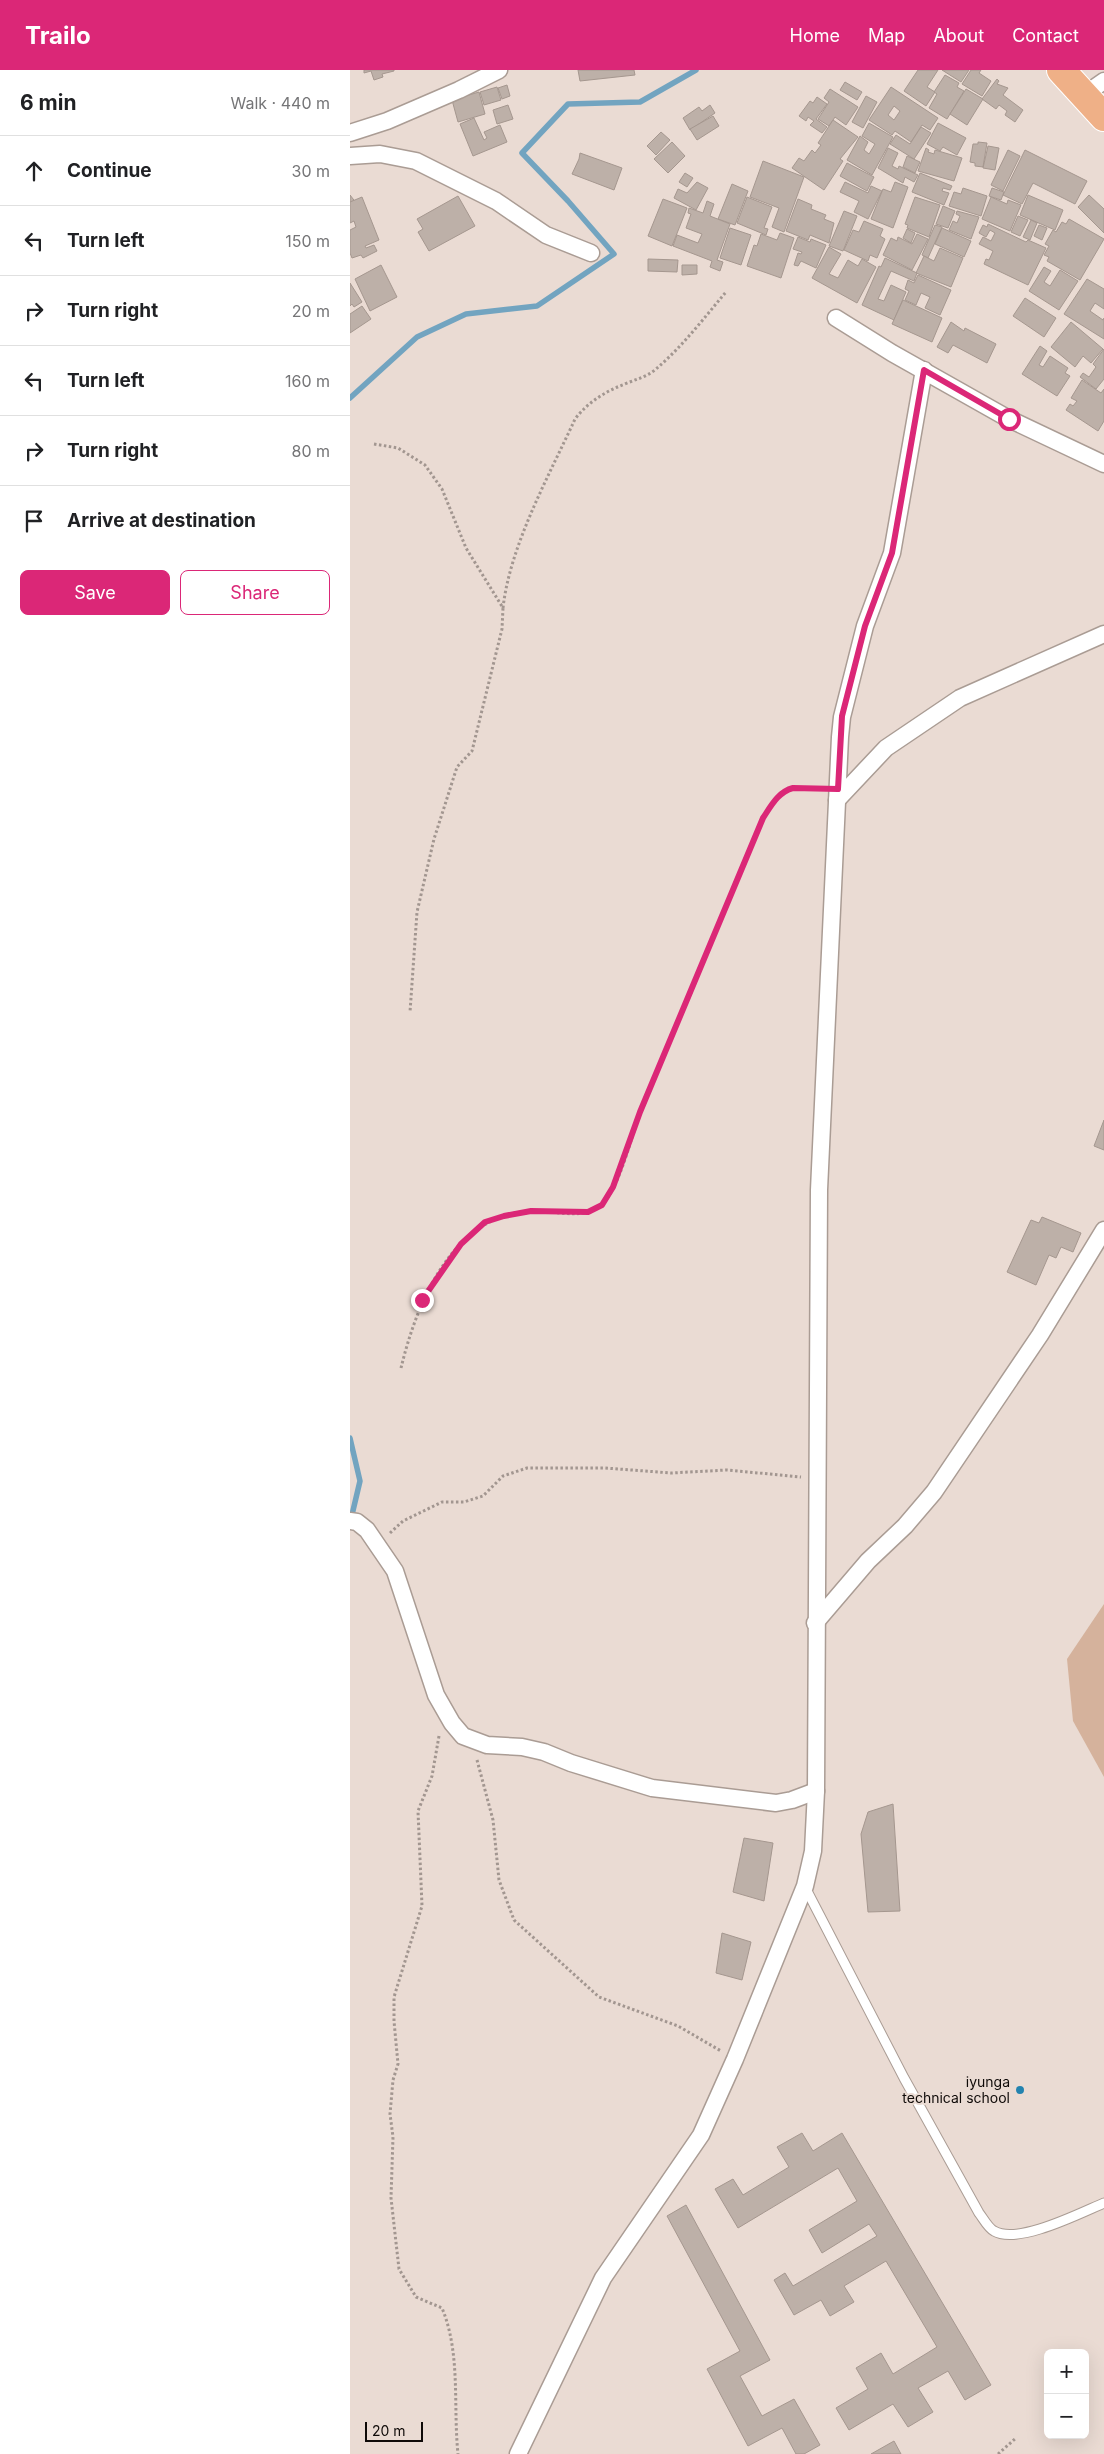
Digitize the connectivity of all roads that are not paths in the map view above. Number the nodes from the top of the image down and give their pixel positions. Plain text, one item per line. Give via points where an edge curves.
1 (499, 70) edge
2 (1060, 70) edge
3 (1094, 88) edge
4 (1104, 117) edge
5 (350, 133) edge
6 (350, 156) edge
7 (591, 253) dead end
8 (836, 318) dead end
9 (924, 370) junction
10 (1104, 464) edge
11 (1104, 634) edge
12 (838, 794) junction
13 (1104, 1230) edge
14 (354, 1521) edge
15 (815, 1623) junction
16 (816, 1791) junction
17 (805, 1886) junction
18 (1104, 2203) edge
19 (518, 2454) edge

1 - 5 street via 387,121
2 - 3 highway
3 - 4 highway
6 - 7 street via 380,154 416,161 496,201 546,234
8 - 9 street
9 - 10 street via 1009,419
9 - 12 street via 892,553 865,626 842,716
11 - 12 street via 939,710 886,748
12 - 15 street via 819,1190
13 - 15 street via 1040,1335 934,1492
14 - 16 street via 367,1530 395,1571 436,1695 457,1730 474,1742 544,1752 652,1788 776,1803
15 - 16 street
16 - 17 street via 813,1851
17 - 18 lane via 904,2078 979,2213 994,2231 1014,2235
17 - 19 street via 701,2134 603,2278

